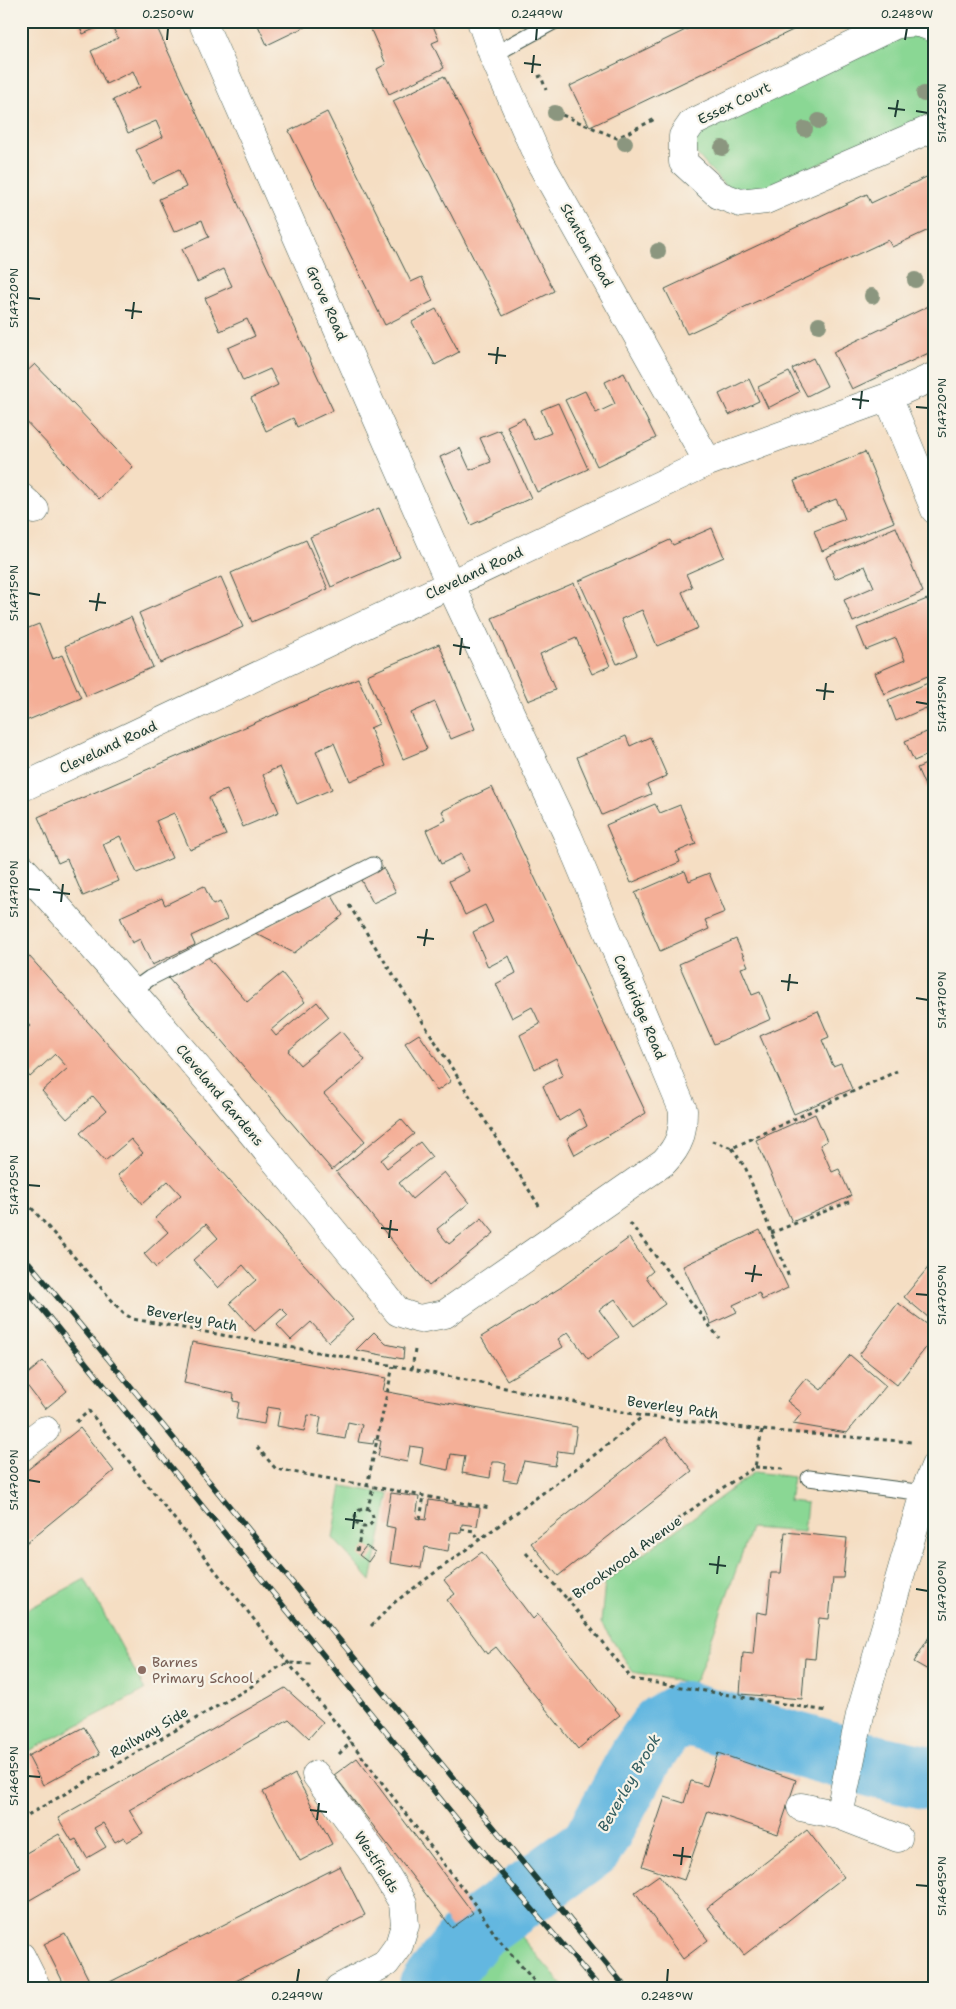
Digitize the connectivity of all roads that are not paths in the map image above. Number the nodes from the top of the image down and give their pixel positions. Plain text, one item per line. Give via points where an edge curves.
1 (202, 21) edge
2 (481, 21) edge
3 (555, 21) edge
4 (935, 29) edge
5 (493, 55) junction
6 (935, 127) edge
7 (935, 376) edge
8 (888, 397) junction
9 (708, 462) junction
10 (935, 510) edge
11 (450, 584) junction
12 (21, 788) edge
13 (373, 865) dead end
14 (21, 867) edge
15 (132, 991) junction
16 (419, 1320) joint
17 (45, 1430) road end
18 (21, 1448) edge
19 (935, 1466) edge
20 (809, 1478) dead end
21 (924, 1493) junction
22 (316, 1775) dead end
23 (801, 1807) dead end
24 (839, 1815) junction
25 (898, 1838) dead end
26 (21, 1956) edge
27 (38, 1988) edge
28 (339, 1988) edge

1 - 11 street, Grove Road
2 - 5 street, Stanton Road
3 - 5 lane
4 - 6 street, Essex Court via 907,22 895,25 692,123 683,136 683,162 719,195 740,202 766,200
5 - 9 street, Stanton Road via 540,162
7 - 8 street, Cleveland Road
8 - 9 street, Cleveland Road
8 - 10 street
9 - 11 street, Cleveland Road
11 - 12 street, Cleveland Road
11 - 16 street, Cambridge Road via 568,836 684,1110 683,1130 675,1150 664,1162 445,1314
13 - 15 lane via 150,978
14 - 15 street, Cleveland Gardens
15 - 16 street, Cleveland Gardens via 398,1312
17 - 18 street
19 - 21 street
20 - 21 lane
21 - 24 street via 858,1727
22 - 28 street, Westfields via 371,1850 403,1903 406,1925 399,1946 386,1963
23 - 24 street
24 - 25 street
26 - 27 street

